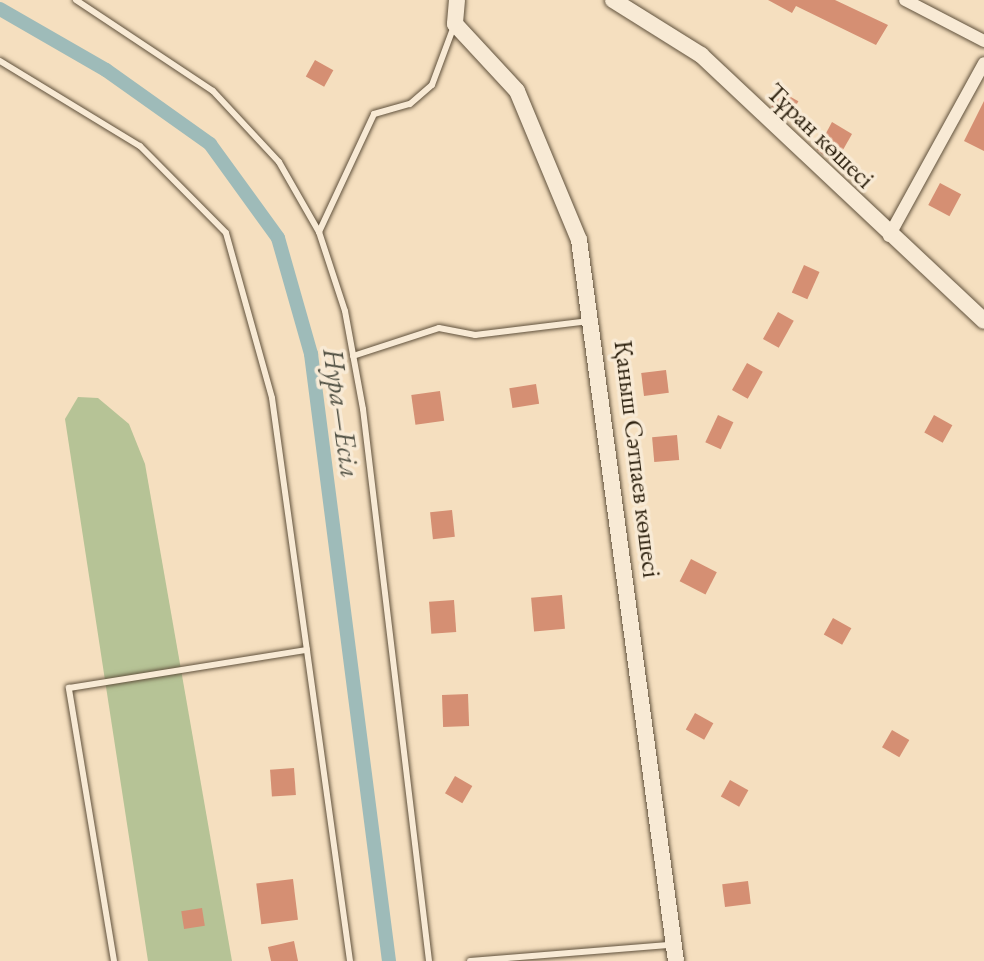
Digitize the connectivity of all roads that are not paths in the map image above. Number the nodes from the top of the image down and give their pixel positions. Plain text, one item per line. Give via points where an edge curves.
1 (76, 0) edge
2 (457, 0) edge
3 (613, 0) edge
4 (905, 0) edge
5 (455, 24) junction
6 (984, 41) edge
7 (0, 61) edge
8 (984, 63) edge
9 (319, 232) junction
10 (889, 236) junction
11 (594, 320) junction
12 (984, 321) edge
13 (353, 356) junction
14 (307, 650) junction
15 (674, 953) edge
16 (114, 961) edge
17 (350, 961) edge
18 (429, 961) edge
19 (470, 961) edge

1 - 9 lane via 213,91 279,162
2 - 5 street
3 - 10 street, Тұран көшесі via 701,55
4 - 6 street
5 - 9 lane via 432,85 410,104 374,114
5 - 11 street, Қаныш Сәтпаев көшесі via 517,91 579,240
7 - 14 lane via 140,146 226,233 272,398
8 - 10 street
9 - 13 lane
10 - 12 street, Тұран көшесі
11 - 13 lane via 475,335 447,327
11 - 15 street, Қаныш Сәтпаев көшесі
13 - 18 lane
14 - 16 lane via 69,688
14 - 17 lane
15 - 19 lane

